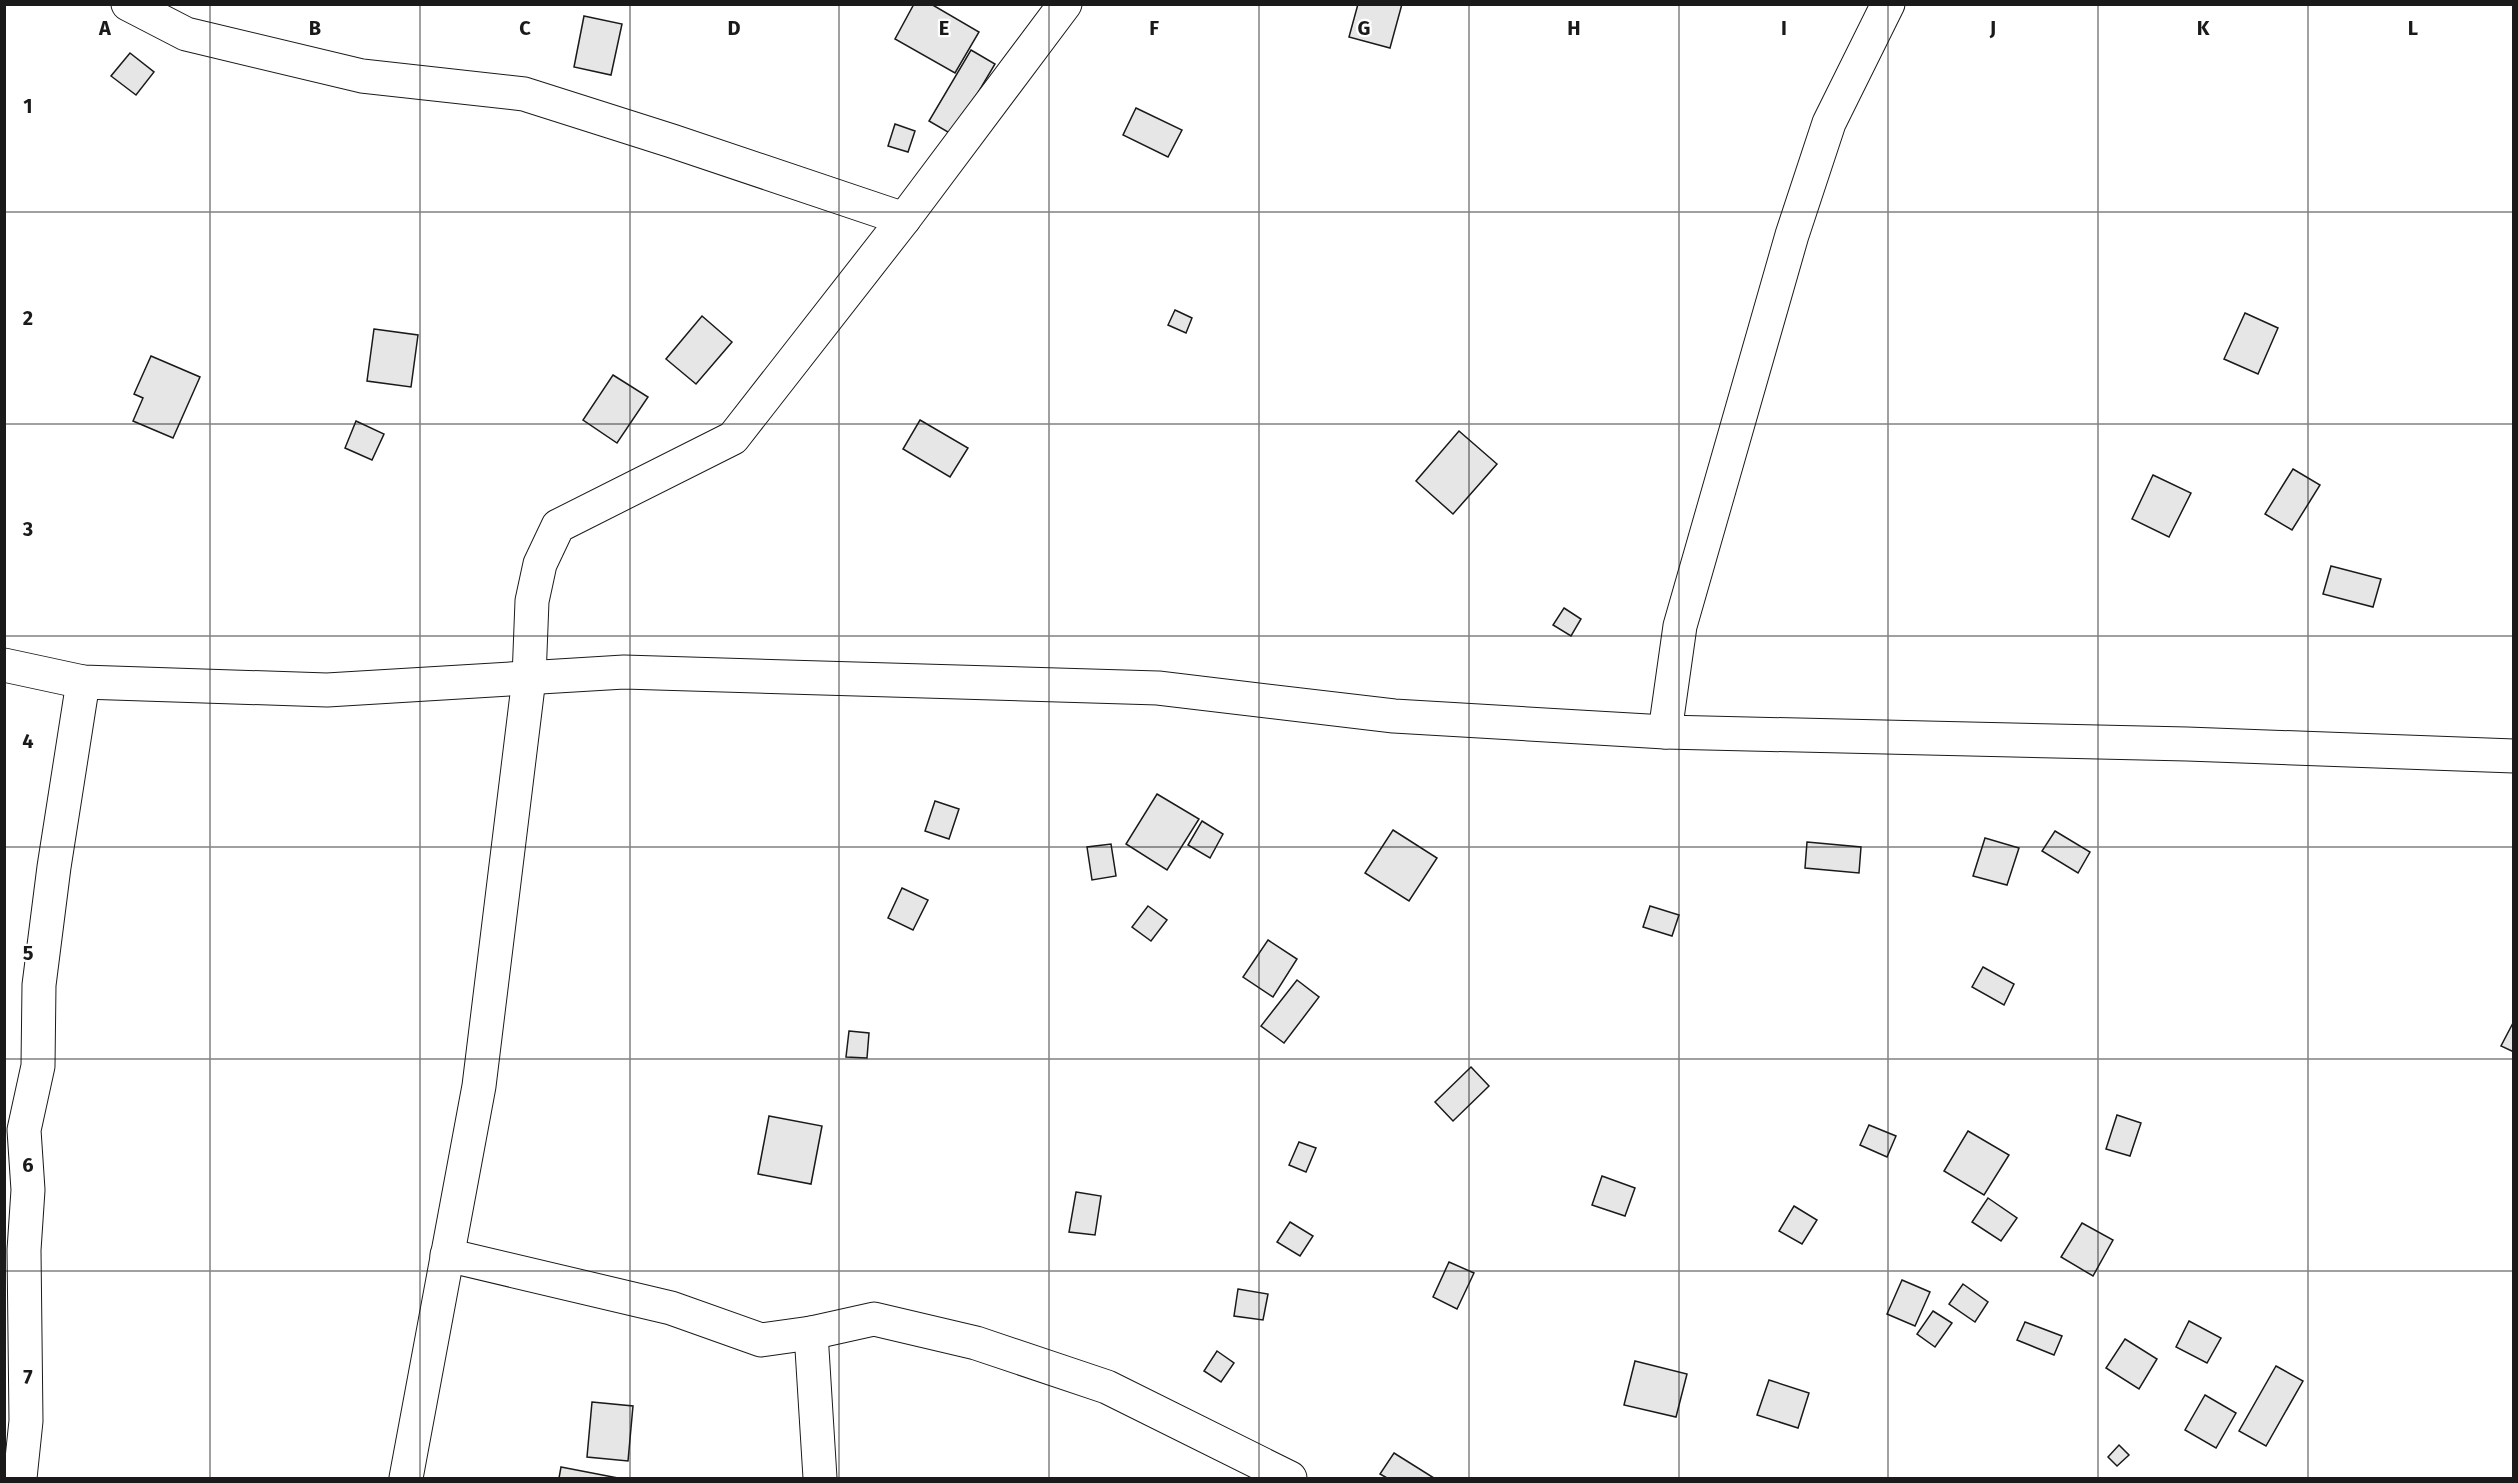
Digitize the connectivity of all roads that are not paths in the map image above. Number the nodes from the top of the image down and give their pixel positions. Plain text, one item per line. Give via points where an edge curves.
1 (128, 4) edge
2 (1065, 4) edge
3 (1888, 4) edge
4 (904, 219) junction
5 (4, 664) edge
6 (529, 678) junction
7 (84, 682) junction
8 (1665, 732) junction
9 (2514, 756) edge
10 (14, 1252) edge
11 (447, 1255) junction
12 (811, 1333) junction
13 (20, 1479) edge
14 (406, 1479) edge
15 (820, 1479) edge
16 (1290, 1479) edge

1 - 4 street via 186,34 362,76 524,94
2 - 4 street
3 - 8 street via 1829,123 1792,235 1680,626
4 - 6 street via 733,438 558,526 540,564 532,601
5 - 7 street
6 - 7 street via 327,690
6 - 8 street via 624,672 1158,688 1394,716
6 - 11 street via 479,1086
7 - 10 street via 39,985 38,1066 24,1130 27,1190
8 - 9 street
10 - 13 street via 26,1421
11 - 12 street via 670,1308 761,1340
11 - 14 street
12 - 15 street
12 - 16 street via 874,1319 976,1342 1107,1387

